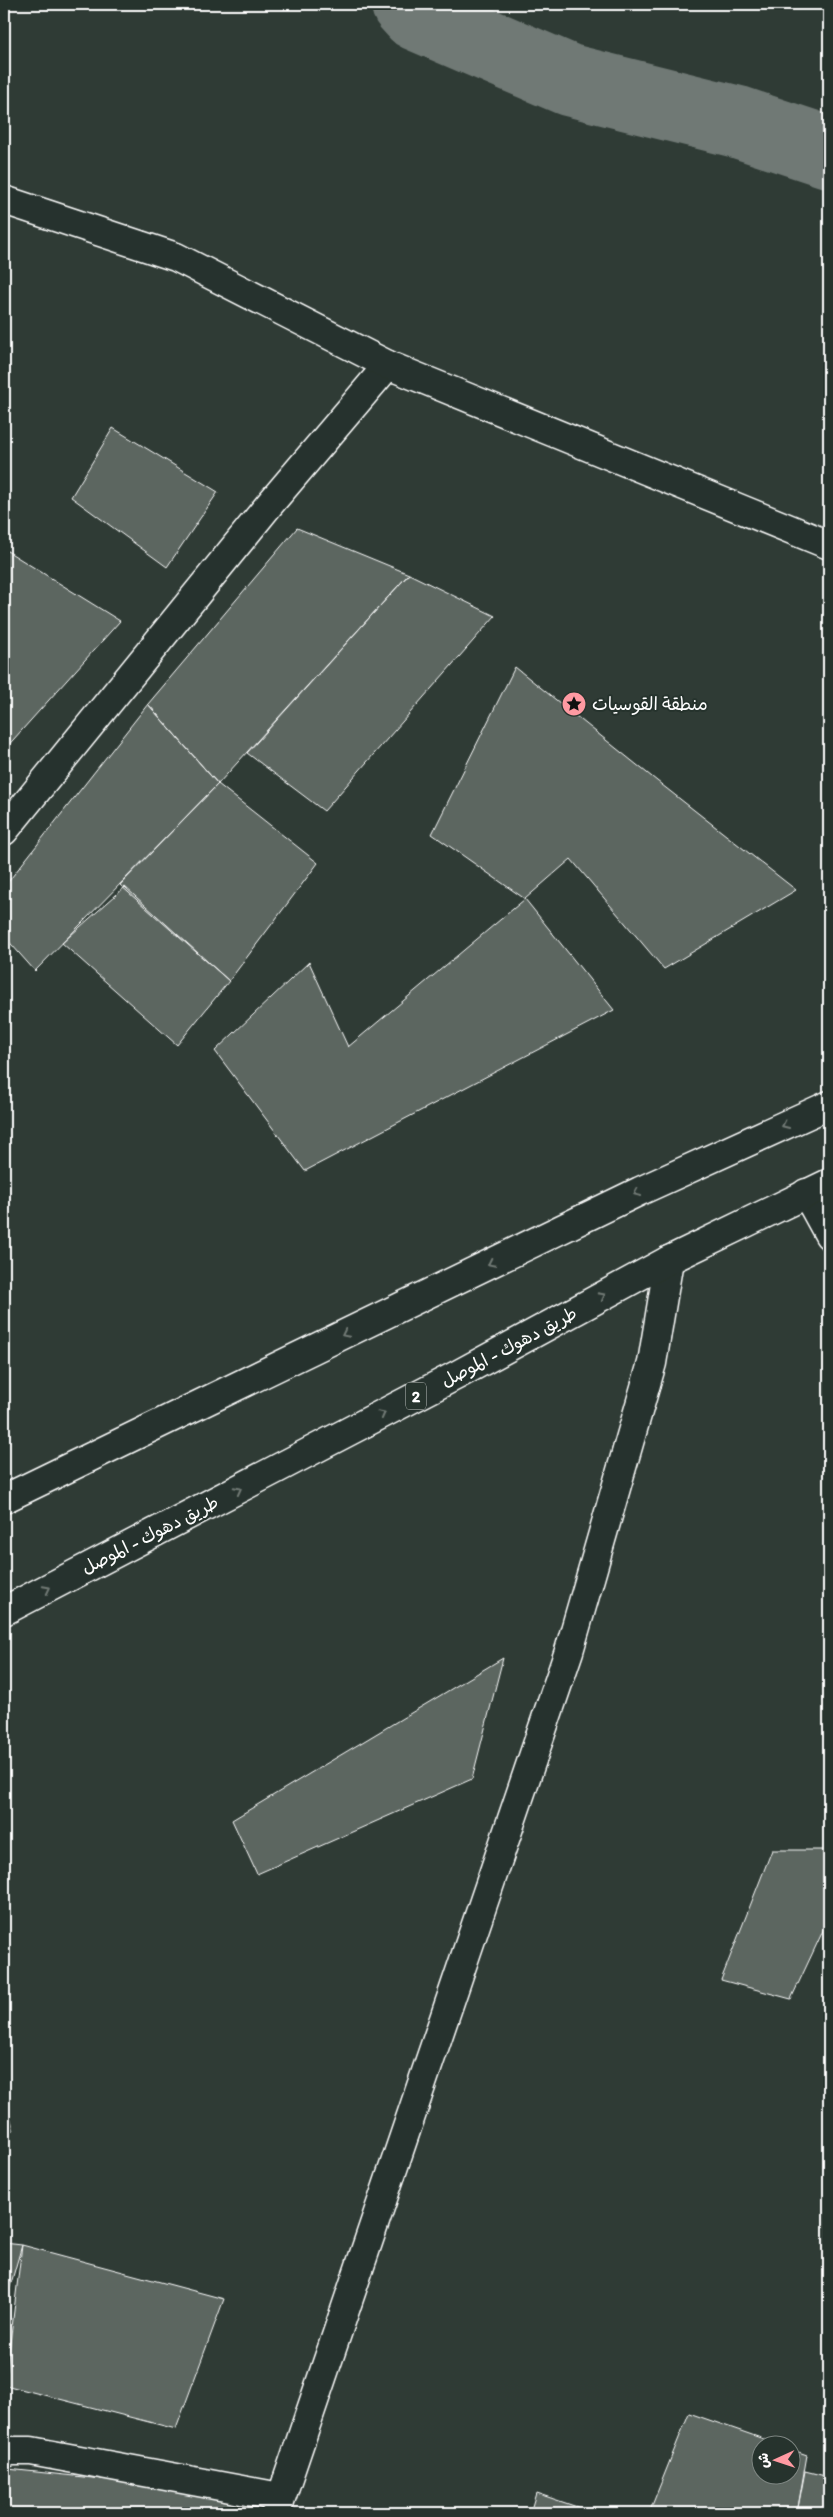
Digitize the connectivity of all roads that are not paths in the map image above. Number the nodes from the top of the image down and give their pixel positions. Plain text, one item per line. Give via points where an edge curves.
1 (4, 200) edge
2 (388, 365) junction
3 (829, 545) edge
4 (4, 831) edge
5 (829, 1105) edge
6 (818, 1188) edge
7 (829, 1235) edge
8 (669, 1260) junction
9 (4, 1499) edge
10 (4, 1611) edge
11 (4, 2454) edge
12 (278, 2505) edge

1 - 2 main road via 176,257
2 - 3 main road
2 - 4 main road via 268,505
5 -> 9 main road via 631,1195
6 - 7 main road
6 - 8 main road, طريق دهوك - الموصل / 2
10 -> 8 main road, طريق دهوك - الموصل / 2 via 448,1380
8 - 12 main road via 652,1363 569,1651
11 - 12 main road via 31,2451

